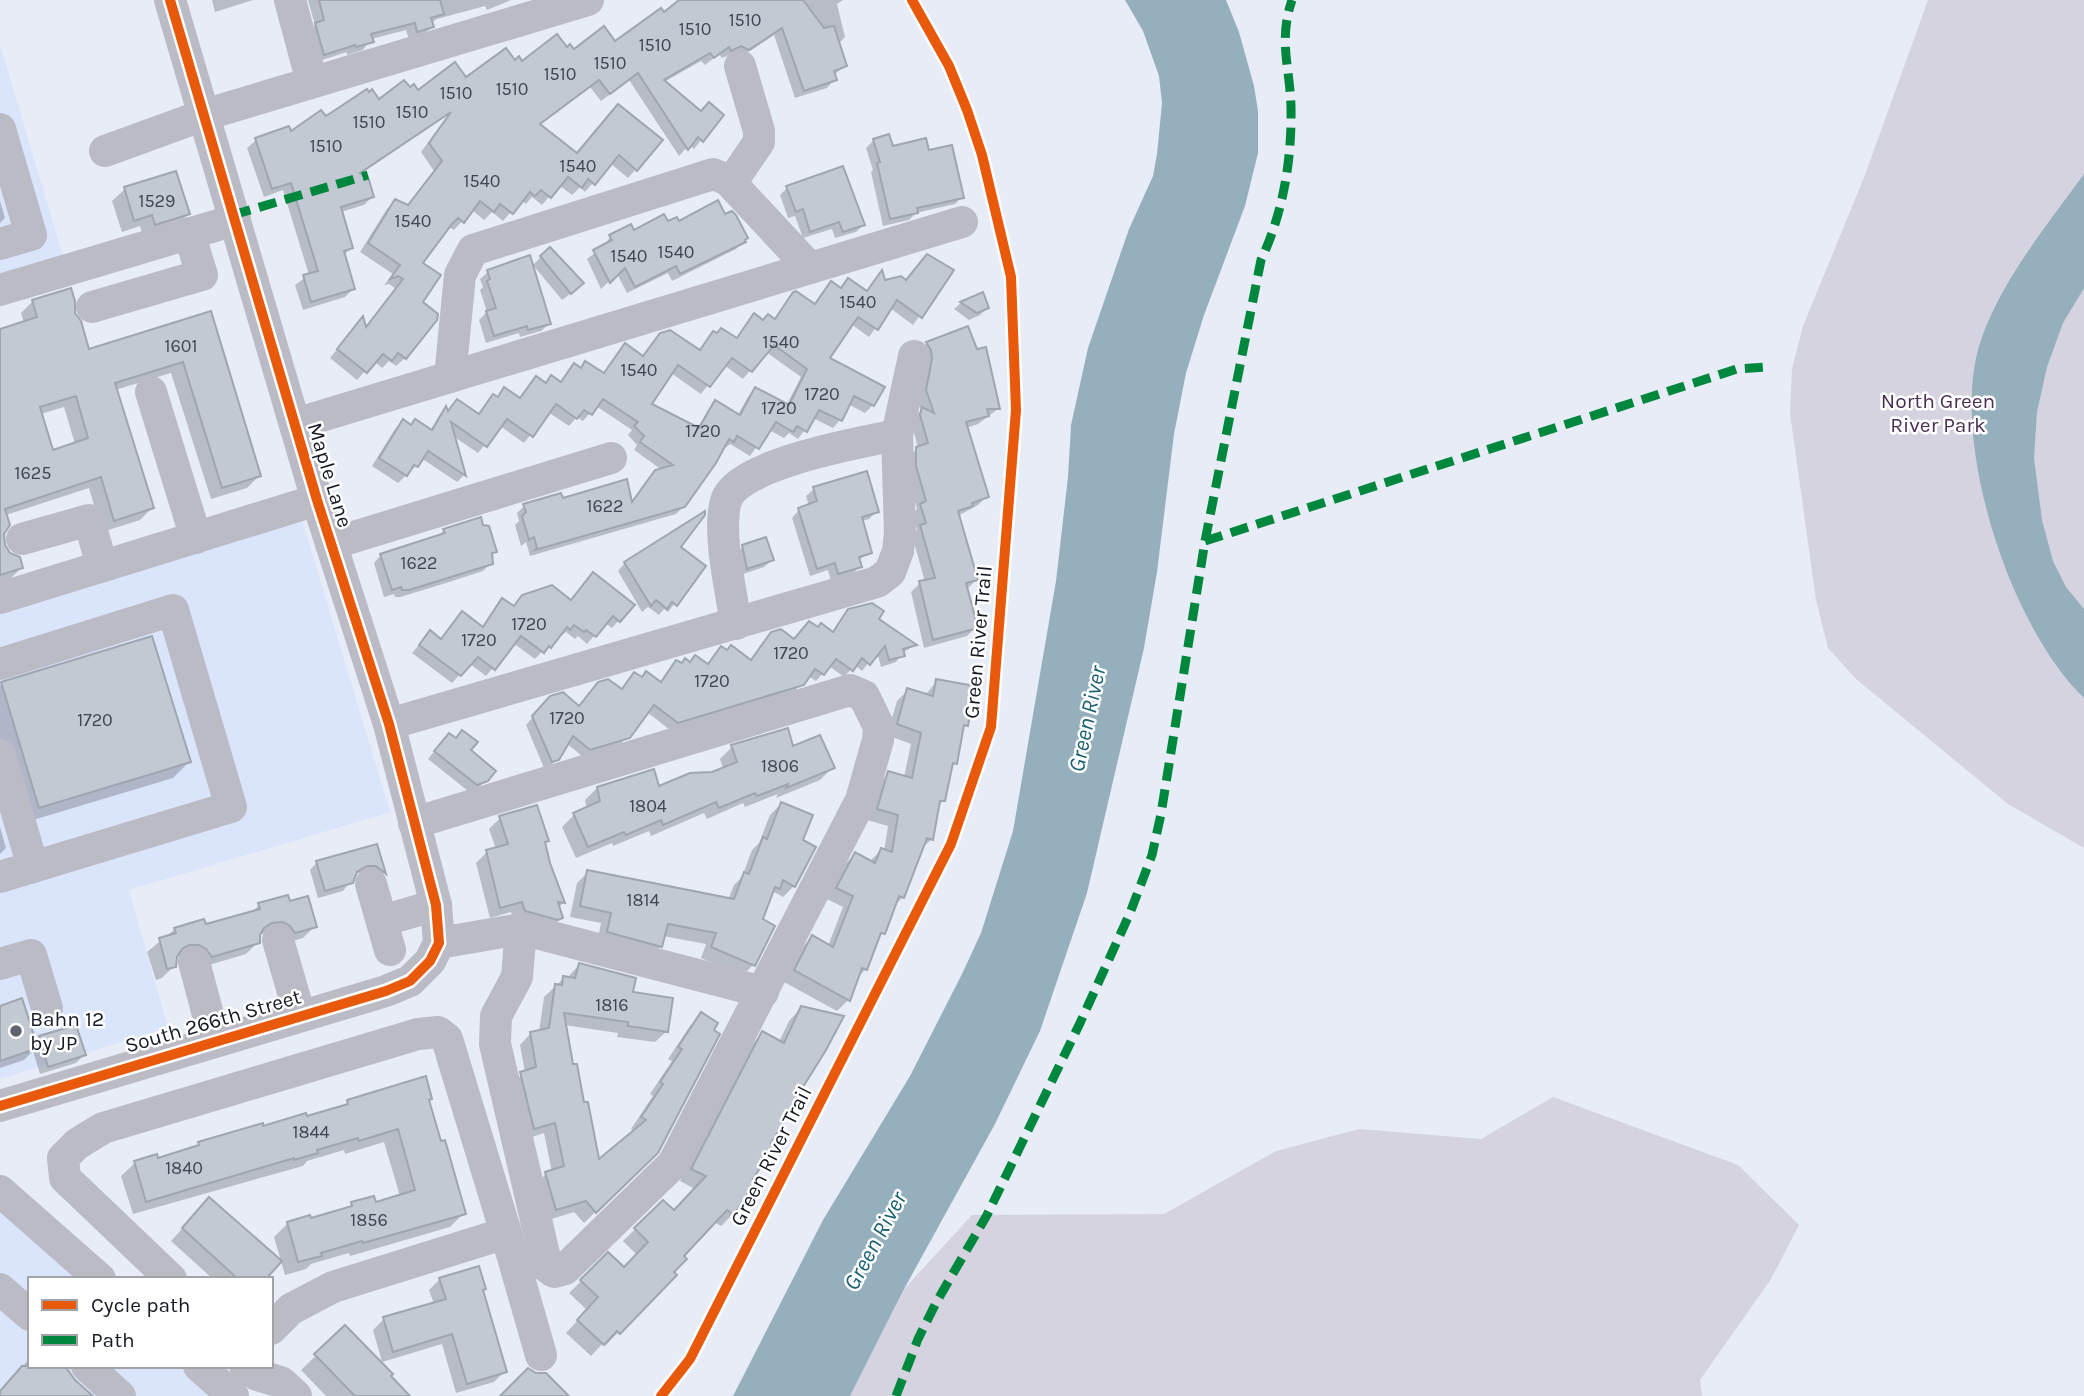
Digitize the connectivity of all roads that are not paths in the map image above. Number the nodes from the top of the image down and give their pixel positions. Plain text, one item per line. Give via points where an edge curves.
1 (170, 0) edge
2 (290, 0) edge
3 (589, 0) edge
4 (740, 65) dead end
5 (312, 82) junction
6 (204, 115) junction
7 (0, 129) edge
8 (105, 151) dead end
9 (731, 183) junction
10 (235, 220) junction
11 (962, 222) dead end
12 (189, 233) junction
13 (0, 244) edge
14 (810, 268) junction
15 (0, 290) edge
16 (92, 307) dead end
17 (914, 356) dead end
18 (450, 377) junction
19 (151, 392) dead end
20 (295, 424) junction
21 (897, 435) junction
22 (611, 458) dead end
23 (317, 500) junction
24 (195, 538) junction
25 (22, 539) dead end
26 (331, 544) junction
27 (102, 566) junction
28 (0, 597) edge
29 (736, 624) junction
30 (0, 664) edge
31 (388, 724) junction
32 (0, 755) edge
33 (414, 823) junction
34 (33, 867) junction
35 (0, 877) edge
36 (371, 884) dead end
37 (436, 905) junction
38 (521, 929) junction
39 (278, 940) dead end
40 (435, 952) junction
41 (194, 962) dead end
42 (0, 964) edge
43 (762, 992) junction
44 (351, 1001) junction
45 (47, 1008) dead end
46 (300, 1016) junction
47 (215, 1041) junction
48 (366, 1050) junction
49 (0, 1106) edge
50 (2, 1198) edge
51 (506, 1233) junction
52 (98, 1277) edge
53 (169, 1277) edge
54 (0, 1289) edge
55 (28, 1313) edge
56 (273, 1327) edge
57 (541, 1354) dead end
58 (89, 1368) edge
59 (248, 1368) edge
60 (120, 1396) edge
61 (296, 1396) edge

1 - 6 street, Maple Lane
2 - 5 street
3 - 5 street
4 - 9 street via 759,142
5 - 6 street
6 - 8 street
6 - 10 street, Maple Lane
7 - 13 street via 31,235
9 - 14 street
9 - 18 street via 713,174 473,250 460,275
10 - 12 street
10 - 20 street, Maple Lane
11 - 14 street
12 - 15 street
12 - 16 street via 202,275
14 - 18 street
17 - 21 street
18 - 20 street
19 - 24 street
20 - 23 street, Maple Lane
21 - 29 street via 900,533 890,572 877,582
21 - 29 street via 774,466 732,488 722,523
22 - 26 street
23 - 24 street
23 - 26 street, Maple Lane
24 - 27 street
25 - 27 street via 89,520
26 - 31 street, Maple Lane
27 - 28 street
29 - 31 street
30 - 34 street via 173,610 231,807
31 - 33 street, Maple Lane
32 - 34 street
33 - 37 street, Maple Lane
33 - 43 street via 850,690 864,696 879,727 861,800
34 - 35 street
36 - 37 street via 386,936
37 - 40 street, Maple Lane
38 - 40 street
38 - 43 street
38 - 43 street via 517,976 496,1016 495,1044 547,1267 554,1272 565,1269 673,1164
39 - 46 street
40 - 44 street, South 266th Street via 410,981
41 - 47 street
42 - 45 street via 30,955
44 - 46 street, South 266th Street
44 - 48 street
46 - 47 street, South 266th Street
47 - 49 street, South 266th Street
48 - 51 street via 428,1033 438,1032 447,1039
48 - 53 street via 103,1128 63,1158 65,1178
50 - 52 street
51 - 56 street via 333,1287 291,1309
51 - 57 street
54 - 55 street
58 - 60 street
59 - 61 street via 281,1382

